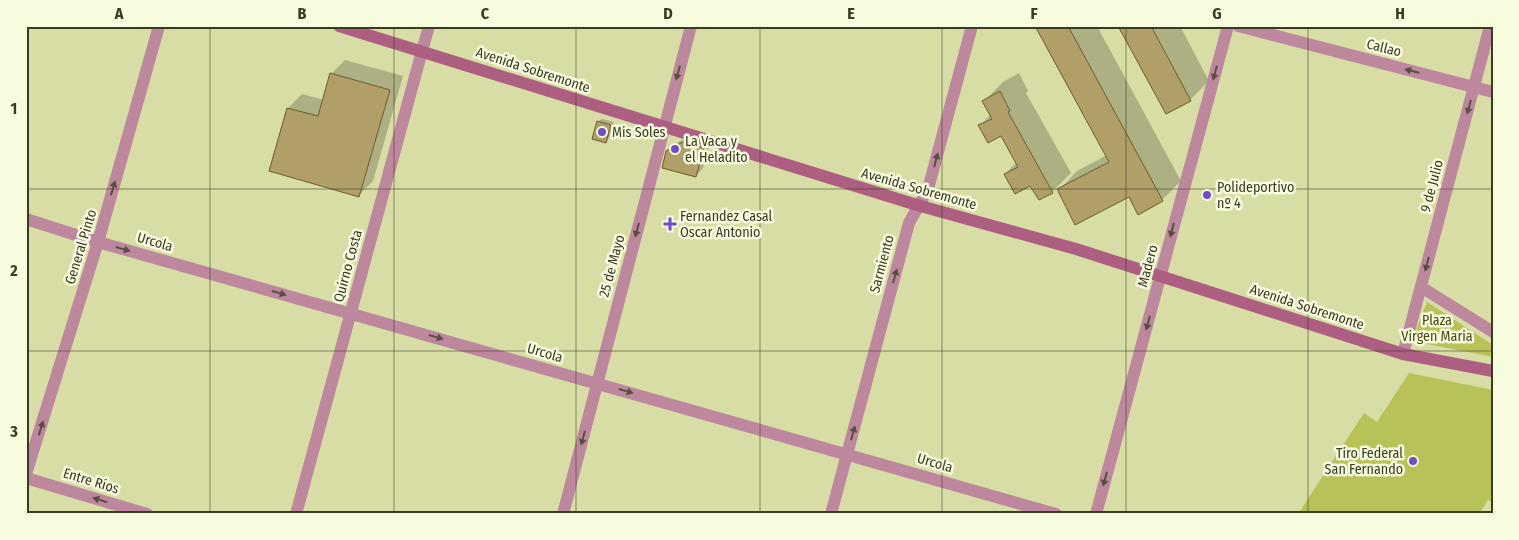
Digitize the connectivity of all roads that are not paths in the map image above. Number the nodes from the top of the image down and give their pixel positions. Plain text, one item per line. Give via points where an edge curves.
1 (158, 26) edge
2 (340, 26) edge
3 (429, 26) edge
4 (691, 26) edge
5 (972, 26) edge
6 (1228, 26) edge
7 (1238, 26) edge
8 (1490, 26) edge
9 (422, 51) junction
10 (1474, 87) junction
11 (1493, 92) edge
12 (664, 127) junction
13 (917, 205) junction
14 (26, 219) edge
15 (98, 242) junction
16 (1161, 276) junction
17 (1420, 287) junction
18 (350, 313) junction
19 (1493, 332) edge
20 (1403, 354) junction
21 (1493, 371) edge
22 (597, 383) junction
23 (847, 454) junction
24 (26, 476) edge
25 (147, 514) edge
26 (296, 514) edge
27 (563, 514) edge
28 (831, 514) edge
29 (1056, 514) edge
30 (1096, 514) edge

15 -> 1 street, General Pinto
2 - 9 main road, Avenida Sobremonte
3 - 9 street, Quirno Costa
4 -> 12 street, 25 de Mayo
13 -> 5 street, Sarmiento via 928,189
6 -> 16 street, Madero
10 -> 7 street, Callao
8 - 10 street, 9 de Julio
9 - 12 main road, Avenida Sobremonte
9 - 18 street, Quirno Costa
10 - 11 street, Callao
10 -> 17 street, 9 de Julio
12 - 13 main road, Avenida Sobremonte
12 -> 22 street, 25 de Mayo
13 - 16 main road, Avenida Sobremonte
23 -> 13 street, Sarmiento via 909,223
14 - 15 street, Urcola
15 -> 18 street, Urcola
24 -> 15 street, General Pinto
16 - 20 main road, Avenida Sobremonte
16 -> 30 street, Madero
17 - 19 street
17 - 20 street, 9 de Julio
18 -> 22 street, Urcola
18 - 26 street, Quirno Costa
20 - 21 main road, Avenida Sobremonte
22 -> 23 street, Urcola
22 -> 27 street, 25 de Mayo
23 - 28 street, Sarmiento
23 - 29 street, Urcola
25 -> 24 street, Entre Ríos

